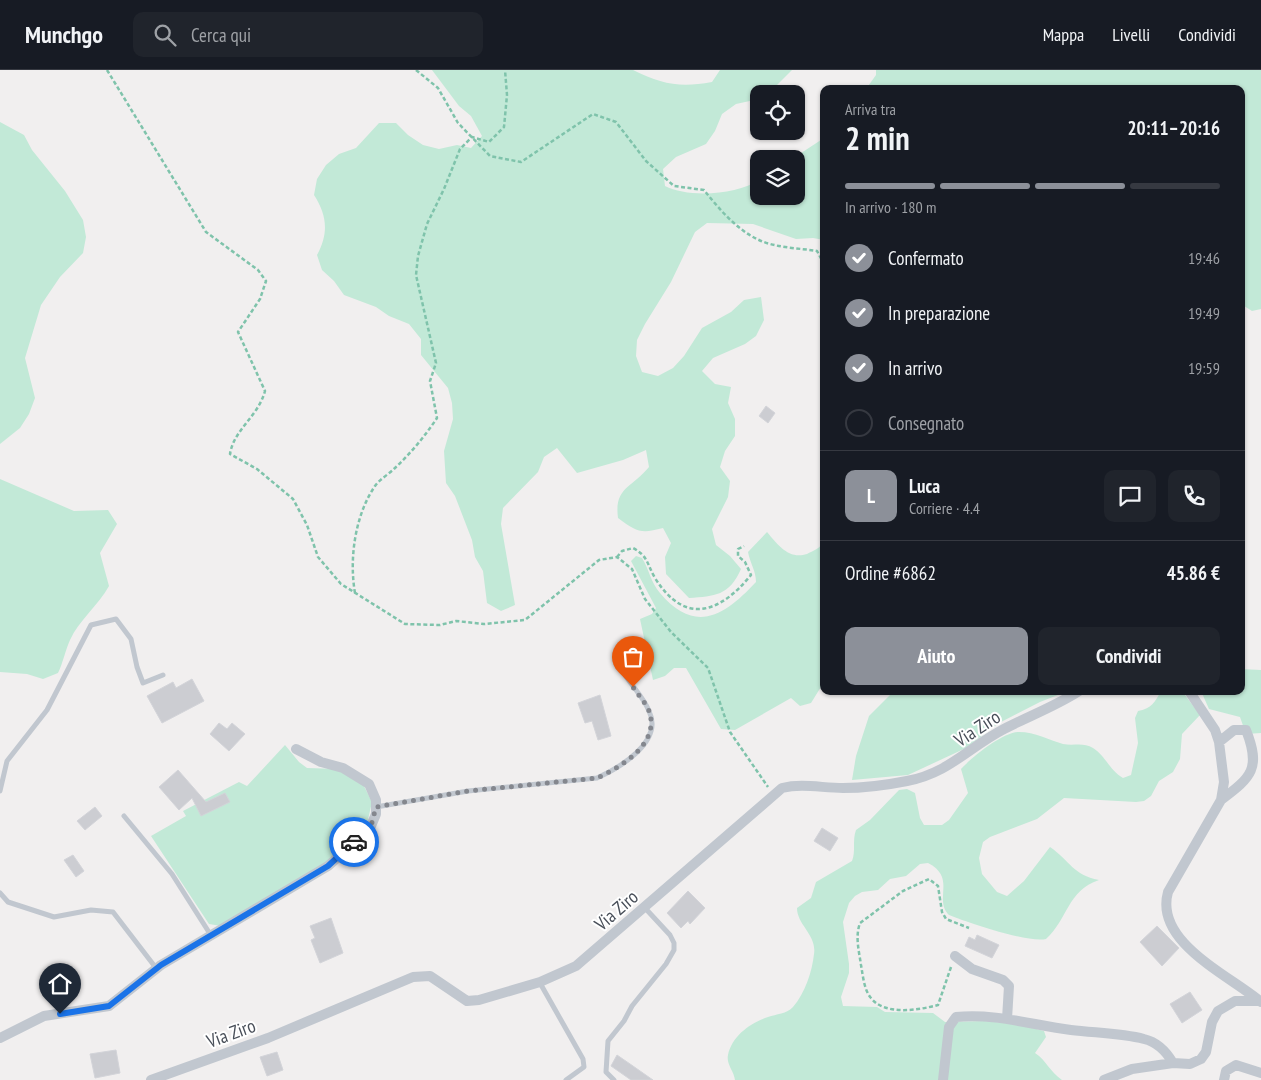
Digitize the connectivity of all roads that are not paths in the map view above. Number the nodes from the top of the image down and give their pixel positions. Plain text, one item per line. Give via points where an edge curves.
1 (163, 675) dead end
2 (625, 675) dead end
3 (1071, 695) edge
4 (1192, 695) edge
5 (1220, 742) junction
6 (296, 749) dead end
7 (0, 791) edge
8 (1221, 800) junction
9 (376, 807) junction
10 (124, 816) dead end
11 (0, 893) edge
12 (645, 908) junction
13 (212, 937) junction
14 (955, 956) road end
15 (157, 969) junction
16 (540, 982) junction
17 (1237, 984) junction
18 (1235, 1002) junction
19 (1260, 1002) edge
20 (1007, 1019) junction
21 (0, 1038) edge
22 (1173, 1062) junction
23 (1261, 1073) edge
24 (151, 1080) edge
25 (566, 1080) edge
26 (614, 1080) edge
27 (944, 1080) edge
28 (1104, 1080) edge
29 (1224, 1080) edge

1 - 7 lane via 143,683 131,639 116,619 91,624 47,710 7,761
2 - 9 lane via 650,712 652,723 640,750 610,772 597,778 468,791
3 - 12 street, Via Ziro via 1004,730 958,761 931,773 909,780 844,788 794,785 782,788
4 - 5 street
5 - 8 street via 1224,766
5 - 8 street via 1234,730 1246,730 1255,750 1253,766 1242,784
6 - 9 street via 360,777 368,784
8 - 17 street via 1168,892 1164,905 1173,928 1193,951
9 - 13 street via 371,826 328,866
10 - 13 lane via 172,874
11 - 15 lane via 8,902 54,917 92,910 114,912
12 - 16 street, Via Ziro via 576,966
12 - 26 lane via 670,935 674,950 608,1041 606,1072
13 - 15 street
14 - 20 street via 972,969 1003,980 1008,986
15 - 21 street via 109,1006 44,1016
16 - 24 street, Via Ziro via 467,1001 430,976 413,977 268,1038
16 - 25 lane via 583,1059 584,1067
17 - 18 street
17 - 19 street
18 - 19 street
18 - 22 street via 1215,1016 1206,1052 1201,1059 1190,1064
20 - 22 street via 1144,1039 1160,1046
20 - 27 street via 956,1017 949,1027
22 - 28 street via 1132,1069
23 - 29 street via 1236,1065 1226,1071

